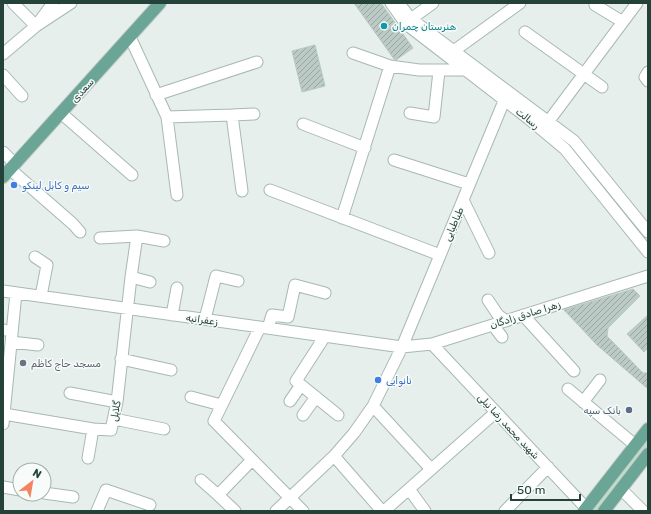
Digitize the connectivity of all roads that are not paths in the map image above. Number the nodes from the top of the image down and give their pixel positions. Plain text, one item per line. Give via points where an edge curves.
1 (13, 3) edge
2 (53, 3) edge
3 (71, 3) edge
4 (160, 3) edge
5 (391, 3) edge
6 (399, 3) edge
7 (433, 3) edge
8 (520, 3) edge
9 (637, 3) edge
10 (595, 5) dead end
11 (411, 19) junction
12 (623, 22) junction
13 (36, 26) junction
14 (525, 32) dead end
15 (130, 37) junction
16 (455, 50) junction
17 (353, 53) dead end
18 (3, 54) edge
19 (257, 62) dead end
20 (390, 66) junction
21 (464, 70) junction
22 (440, 71) junction
23 (584, 74) junction
24 (3, 75) edge
25 (602, 88) dead end
26 (156, 95) junction
27 (22, 96) dead end
28 (504, 101) junction
29 (61, 113) junction
30 (410, 113) dead end
31 (254, 114) dead end
32 (232, 115) junction
33 (167, 117) junction
34 (302, 124) dead end
35 (546, 125) junction
36 (365, 148) junction
37 (3, 152) edge
38 (394, 160) dead end
39 (9, 170) edge
40 (132, 175) dead end
41 (469, 184) junction
42 (270, 190) dead end
43 (242, 191) dead end
44 (178, 195) dead end
45 (463, 200) junction
46 (342, 218) junction
47 (80, 232) dead end
48 (648, 232) edge
49 (137, 236) junction
50 (100, 238) dead end
51 (164, 241) dead end
52 (488, 252) dead end
53 (648, 252) edge
54 (440, 255) junction
55 (35, 257) dead end
56 (648, 276) edge
57 (130, 277) junction
58 (238, 281) dead end
59 (150, 282) dead end
60 (177, 288) dead end
61 (3, 291) edge
62 (16, 293) junction
63 (325, 293) dead end
64 (41, 296) junction
65 (488, 300) dead end
66 (128, 308) junction
67 (172, 315) junction
68 (523, 315) junction
69 (205, 319) junction
70 (506, 321) junction
71 (493, 325) junction
72 (264, 328) junction
73 (6, 329) edge
74 (325, 336) junction
75 (502, 337) dead end
76 (11, 342) junction
77 (432, 344) junction
78 (38, 346) dead end
79 (402, 347) junction
80 (121, 358) junction
81 (171, 370) dead end
82 (574, 371) dead end
83 (600, 380) dead end
84 (301, 385) junction
85 (568, 389) dead end
86 (70, 393) dead end
87 (190, 397) dead end
88 (316, 397) junction
89 (290, 401) dead end
90 (117, 402) junction
91 (583, 402) junction
92 (221, 405) junction
93 (373, 406) junction
94 (496, 412) junction
95 (303, 415) dead end
96 (338, 415) dead end
97 (3, 419) edge
98 (114, 419) junction
99 (93, 429) junction
100 (164, 429) dead end
101 (648, 429) edge
102 (635, 445) junction
103 (648, 455) edge
104 (334, 456) junction
105 (88, 458) dead end
106 (252, 460) junction
107 (548, 467) junction
108 (431, 469) junction
109 (201, 480) dead end
110 (409, 489) junction
111 (621, 489) junction
112 (52, 494) edge
113 (218, 495) junction
114 (73, 497) dead end
115 (290, 498) junction
116 (150, 504) dead end
117 (585, 509) edge
118 (236, 510) edge
119 (97, 511) edge
120 (276, 511) edge
121 (303, 511) edge
122 (383, 511) edge
123 (425, 511) edge
124 (505, 511) edge
125 (604, 511) edge
126 (643, 511) edge

1 - 13 street
2 - 13 street
3 - 13 street
4 - 15 main road, سعدی
5 - 21 street, رسالت via 406,24
6 - 11 street, رسالت
7 - 11 street
8 - 16 street
9 - 12 street
10 - 12 street
11 - 16 street, رسالت
12 - 23 street
13 - 18 street
14 - 23 street
15 - 26 street
15 - 29 main road, سعدی
16 - 35 street, رسالت
17 - 20 street
19 - 26 street
20 - 22 street
20 - 36 street
21 - 22 street
21 - 28 street, رسالت
22 - 30 street via 434,117
23 - 25 street
23 - 35 street
24 - 27 street
26 - 33 street
28 - 35 street, رسالت
28 - 41 street, طباطبایی
29 - 39 main road, سعدی
29 - 40 street
31 - 32 street
32 - 33 street
32 - 43 street
33 - 44 street
34 - 36 street
35 - 48 street, رسالت via 574,141
35 - 53 street, رسالت
36 - 46 street
37 - 39 street
38 - 41 street
39 - 47 street
41 - 45 street, طباطبایی
42 - 46 street
45 - 52 street
45 - 54 street, طباطبایی
46 - 54 street
49 - 50 street
49 - 51 street
49 - 57 street, گلایل
54 - 79 street, طباطبایی
55 - 64 street via 47,265
56 - 68 street, زهرا صادق زادگان
57 - 59 street
57 - 66 street, گلایل
58 - 69 street via 216,276
60 - 67 street
61 - 62 street, زعفرانیه
62 - 64 street, زعفرانیه
62 - 73 street
63 - 72 street via 295,285 288,317 272,315
64 - 66 street, زعفرانیه
65 - 70 street via 498,315
66 - 67 street, زعفرانیه
66 - 80 street, گلایل
67 - 69 street, زعفرانیه
68 - 70 street, زهرا صادق زادگان
68 - 82 street
69 - 72 street, زعفرانیه
70 - 71 street, زهرا صادق زادگان
71 - 75 street
71 - 77 street, زهرا صادق زادگان
72 - 74 street, زعفرانیه
72 - 92 street
73 - 76 street
74 - 79 street, زعفرانیه
74 - 84 street via 296,381
76 - 78 street
76 - 97 street
77 - 79 street, زهرا صادق زادگان
77 - 94 street, شهید محمد رضا نیلی
79 - 93 street, طباطبایی
80 - 81 street
80 - 90 street, گلایل
83 - 91 street
84 - 88 street
84 - 89 street
85 - 91 street
86 - 90 street
87 - 92 street
88 - 95 street
88 - 96 street
90 - 98 street, گلایل
91 - 102 street
92 - 106 street via 214,421
93 - 104 street, طباطبایی
93 - 108 street
94 - 107 street, شهید محمد رضا نیلی
94 - 108 street
97 - 99 street, گلایل
98 - 99 street, گلایل via 111,430
98 - 100 street
99 - 105 street
101 - 102 main road
102 - 117 main road
103 - 111 main road
104 - 115 street, طباطبایی
104 - 122 street
106 - 113 street
106 - 115 street
107 - 117 street, شهید محمد رضا نیلی
107 - 124 street
108 - 110 street
109 - 113 street
110 - 122 street
110 - 123 street
111 - 125 main road
111 - 126 street
112 - 114 street
113 - 118 street
115 - 120 street, طباطبایی
115 - 121 street
116 - 119 street via 106,490

